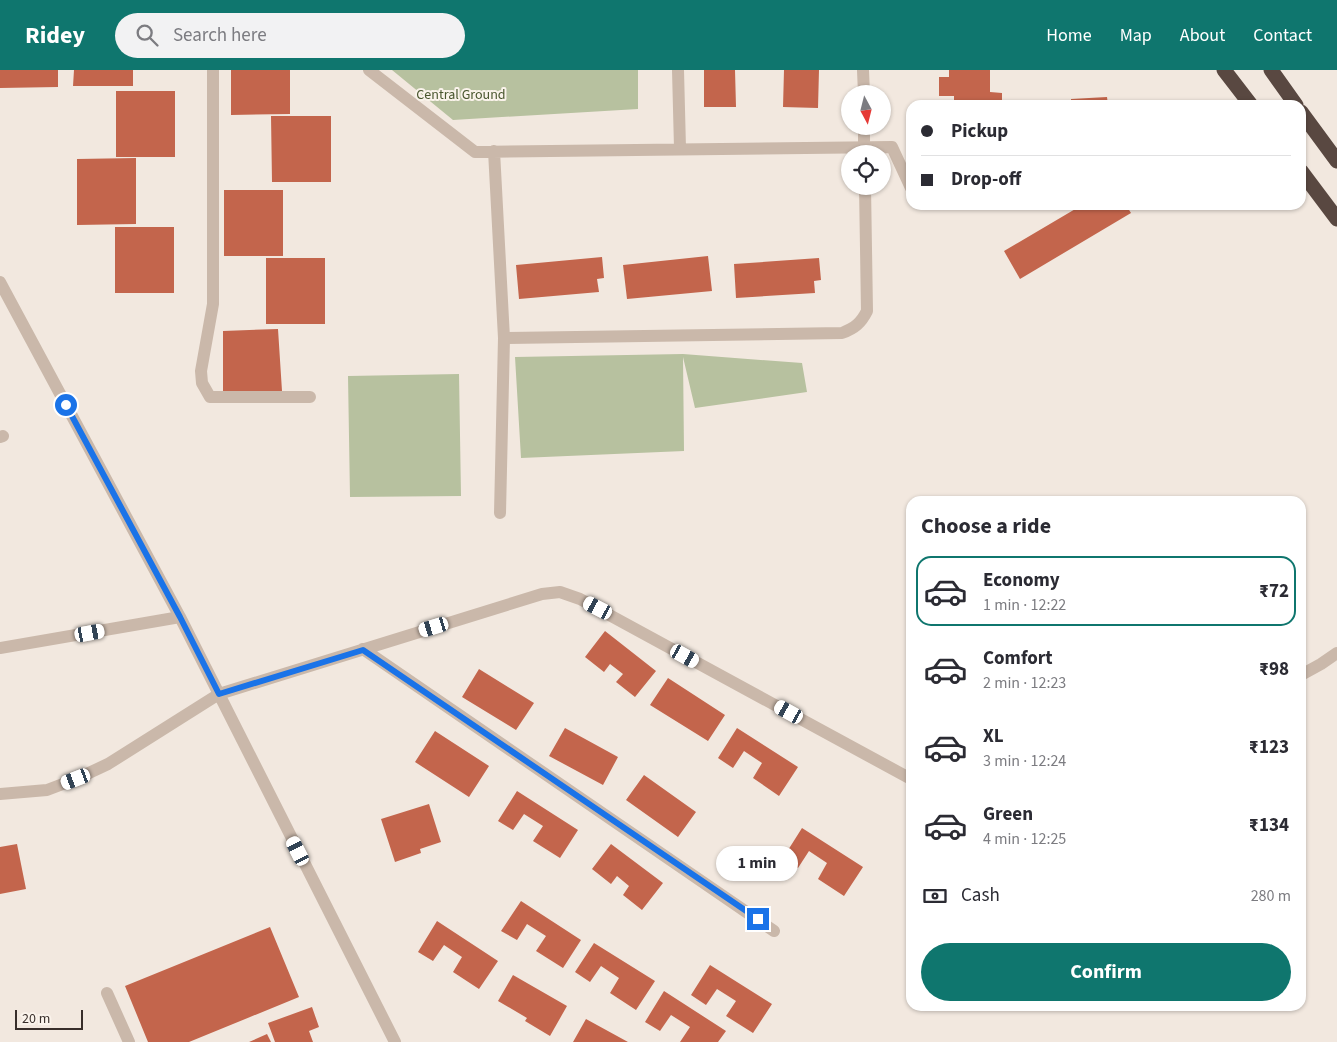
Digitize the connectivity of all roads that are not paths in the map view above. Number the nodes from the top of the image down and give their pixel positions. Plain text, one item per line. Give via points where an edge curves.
1 (213, 70) edge
2 (369, 70) edge
3 (678, 70) edge
4 (863, 70) edge
5 (1224, 70) edge
6 (1270, 70) edge
7 (864, 85) edge
8 (1247, 100) edge
9 (1292, 100) edge
10 (1306, 119) edge
11 (891, 146) edge
12 (680, 148) junction
13 (841, 150) edge
14 (494, 151) junction
15 (1337, 160) edge
16 (906, 177) edge
17 (1306, 178) edge
18 (865, 195) edge
19 (1337, 219) edge
20 (0, 282) edge
21 (504, 338) junction
22 (310, 397) dead end
23 (500, 512) dead end
24 (180, 617) junction
25 (0, 648) edge
26 (363, 650) junction
27 (1337, 653) edge
28 (1306, 672) edge
29 (219, 694) junction
30 (906, 776) edge
31 (0, 794) edge
32 (774, 930) dead end
33 (107, 993) dead end
34 (129, 1042) edge
35 (395, 1042) edge

1 - 22 street via 213,304 200,371 202,383 210,396
2 - 14 street via 475,152
3 - 12 street
4 - 7 street
5 - 8 highway
6 - 9 highway
10 - 15 highway
11 - 16 street
12 - 13 street
12 - 14 street
14 - 21 street
17 - 19 highway
18 - 21 street via 867,311 852,329 842,332
20 - 24 street
21 - 23 street
24 - 25 street
24 - 29 street
26 - 29 street
26 - 30 street via 542,594 560,592 580,599
26 - 32 street
27 - 28 street
29 - 31 street via 108,764 76,779 47,790
29 - 35 street
33 - 34 street

